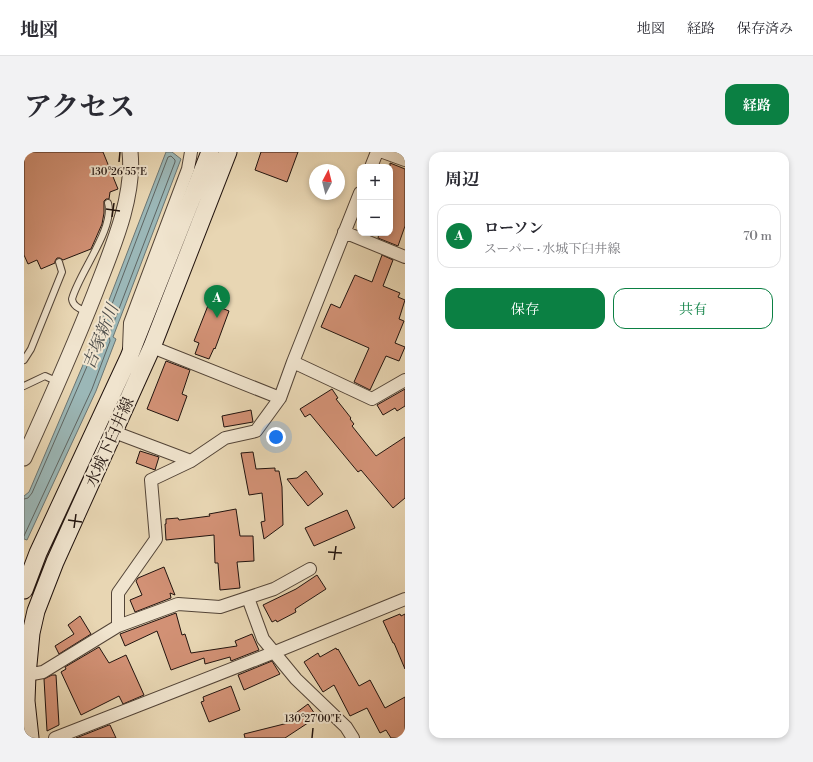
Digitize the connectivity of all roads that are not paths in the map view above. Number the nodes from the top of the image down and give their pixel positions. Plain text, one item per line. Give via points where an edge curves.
1 (124, 152) edge
2 (138, 152) edge
3 (191, 152) edge
4 (210, 152) edge
5 (228, 152) edge
6 (377, 152) edge
7 (383, 152) edge
8 (130, 159) edge
9 (405, 160) edge
10 (372, 164) edge
11 (357, 200) edge
12 (108, 203) dead end
13 (344, 232) junction
14 (405, 257) edge
15 (59, 262) dead end
16 (87, 312) junction
17 (152, 347) junction
18 (129, 358) junction
19 (24, 360) edge
20 (292, 362) junction
21 (405, 380) edge
22 (58, 382) junction
23 (24, 386) edge
24 (280, 398) junction
25 (114, 432) junction
26 (34, 435) junction
27 (24, 447) edge
28 (24, 458) edge
29 (192, 461) junction
30 (310, 569) dead end
31 (24, 590) edge
32 (248, 598) junction
33 (405, 599) edge
34 (118, 626) junction
35 (275, 652) junction
36 (27, 675) junction
37 (30, 738) edge
38 (55, 738) edge
39 (353, 738) edge

1 - 8 lane
2 - 8 lane
3 - 18 street via 188,169 130,323
4 - 18 main road, 水城下臼井線
5 - 17 main road, 水城下臼井線
6 - 10 street
7 - 9 street
8 - 16 street via 130,177 119,229
11 - 13 street
12 - 16 lane via 109,219 72,299 77,308
13 - 14 street
13 - 20 street
15 - 19 lane via 62,272 31,349
16 - 22 street
17 - 24 street
17 - 25 main road, 水城下臼井線
18 - 31 main road, 水城下臼井線 via 38,553
20 - 21 street via 372,399
20 - 24 street
22 - 23 lane via 45,376
22 - 26 street
24 - 29 street via 256,431 225,438
25 - 29 street
25 - 36 main road, 水城下臼井線 via 55,562 36,611
26 - 27 street
26 - 28 street
29 - 34 street via 151,480 156,539 118,593
30 - 32 street via 274,589
32 - 34 street via 220,607 178,604
32 - 35 street via 263,639
33 - 35 street
34 - 36 street via 43,672
35 - 38 street
35 - 39 street via 296,679 346,727
36 - 37 main road, 水城下臼井線 via 26,701

